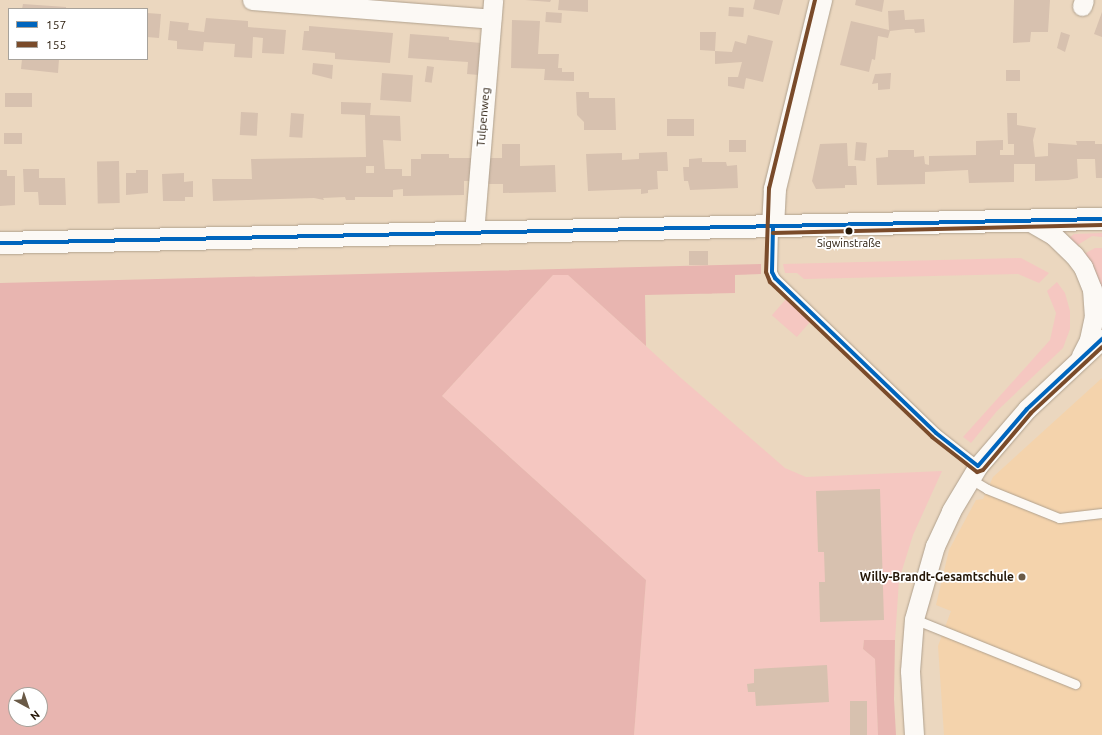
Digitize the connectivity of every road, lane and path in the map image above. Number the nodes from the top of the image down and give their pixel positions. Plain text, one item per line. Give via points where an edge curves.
1 (252, 0) edge
2 (493, 0) edge
3 (821, 0) edge
4 (491, 19) junction
5 (1102, 219) edge
6 (1027, 220) junction
7 (773, 227) junction
8 (474, 233) junction
9 (0, 243) edge
10 (1102, 340) edge
11 (1078, 362) junction
12 (973, 472) junction
13 (1102, 513) edge
14 (914, 619) junction
15 (1075, 684) dead end
16 (914, 735) edge

1 - 4 street
2 - 4 street, Tulpenweg
3 - 7 street via 775,189
4 - 8 street, Tulpenweg
5 - 6 street
6 - 7 street
6 - 11 street via 1053,235 1074,255 1083,267 1092,289 1094,316 1089,340
7 - 8 street
7 - 12 lane via 772,272 775,278
8 - 9 street
10 - 11 street
11 - 12 street via 1027,409
12 - 13 lane via 987,489 1059,518
12 - 14 street via 935,546
14 - 15 lane
14 - 16 street via 910,670

